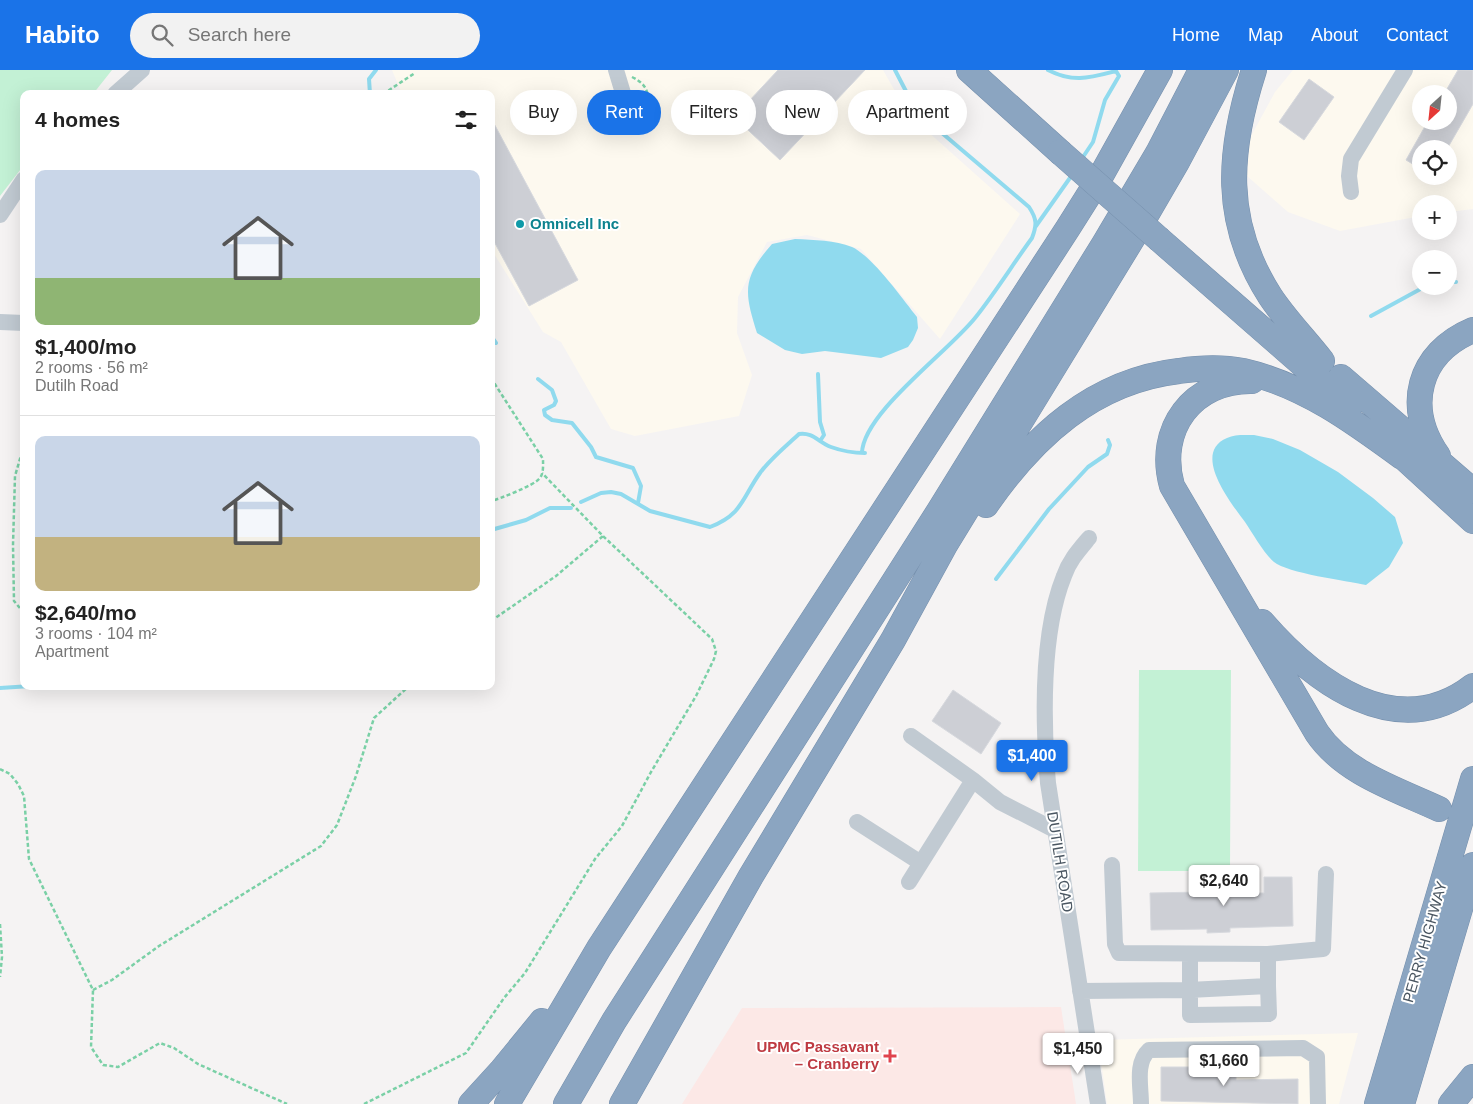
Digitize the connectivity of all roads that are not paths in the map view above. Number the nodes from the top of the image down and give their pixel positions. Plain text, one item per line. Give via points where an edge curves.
1 (142, 70) edge
2 (969, 70) edge
3 (989, 70) edge
4 (1160, 70) edge
5 (1201, 70) edge
6 (1226, 70) edge
7 (1254, 70) edge
8 (1405, 70) edge
9 (623, 73) edge
10 (120, 90) edge
11 (625, 90) edge
12 (1064, 146) junction
13 (20, 185) edge
14 (1351, 192) dead end
15 (0, 215) edge
16 (1164, 234) junction
17 (0, 322) edge
18 (20, 323) edge
19 (1473, 330) edge
20 (1322, 361) junction
21 (1279, 384) junction
22 (1402, 457) junction
23 (1466, 485) edge
24 (1472, 520) edge
25 (1089, 538) dead end
26 (1219, 568) junction
27 (893, 640) junction
28 (1473, 686) edge
29 (910, 736) dead end
30 (973, 780) junction
31 (1473, 780) edge
32 (1439, 809) dead end
33 (857, 822) dead end
34 (1055, 830) junction
35 (921, 863) junction
36 (1473, 865) edge
37 (1112, 866) dead end
38 (1326, 874) dead end
39 (909, 882) dead end
40 (599, 948) junction
41 (1268, 954) junction
42 (1190, 955) junction
43 (1268, 986) junction
44 (1189, 990) junction
45 (1080, 991) junction
46 (1473, 1077) edge
47 (471, 1104) edge
48 (507, 1104) edge
49 (566, 1104) edge
50 (624, 1104) edge
51 (1098, 1104) edge
52 (1141, 1104) edge
53 (1318, 1104) edge
54 (1377, 1104) edge
55 (1402, 1104) edge
56 (1451, 1104) edge

1 - 10 street
2 - 12 highway
3 - 12 highway
4 - 40 highway via 1068,228
5 - 49 highway via 1158,153 1104,244 939,511 619,1013
6 - 27 highway via 1144,219 945,545
7 - 20 highway via 1239,118 1234,155 1234,202 1241,232 1248,256 1271,298
8 - 14 street via 1351,159
9 - 11 street
12 - 16 highway, bridge
13 - 15 street
16 - 20 highway
16 - 22 highway
17 - 18 street
19 - 23 highway via 1453,340 1436,356 1424,375 1419,396 1420,417 1428,438 1440,458
20 - 23 highway
21 - 22 highway via 1331,407
21 - 26 highway via 1236,382 1208,391 1184,411 1172,431 1167,464 1172,486
21 - 27 highway via 1243,371 1189,370 1125,383 1080,406 1048,431 1004,481
22 - 24 highway
25 - 34 street, DUTILH ROAD via 1063,576 1048,656 1044,731
26 - 28 highway via 1255,614 1292,652 1322,676 1364,702 1396,711 1420,710 1453,699
26 - 32 highway via 1328,748 1357,770
27 - 50 highway via 751,876
29 - 30 street
30 - 34 street via 1000,802
30 - 35 street
31 - 54 highway, PERRY HIGHWAY
33 - 35 street
34 - 45 street, DUTILH ROAD
35 - 39 street
36 - 55 highway, PERRY HIGHWAY
37 - 42 street via 1115,944 1119,953
38 - 41 street via 1323,949
40 - 47 highway
40 - 48 highway
41 - 42 street
41 - 43 street
42 - 44 street
43 - 44 street
43 - 44 street via 1269,1014 1190,1015
44 - 45 street
45 - 51 street, DUTILH ROAD
46 - 56 highway
52 - 53 street via 1140,1064 1149,1050 1303,1048 1318,1057

